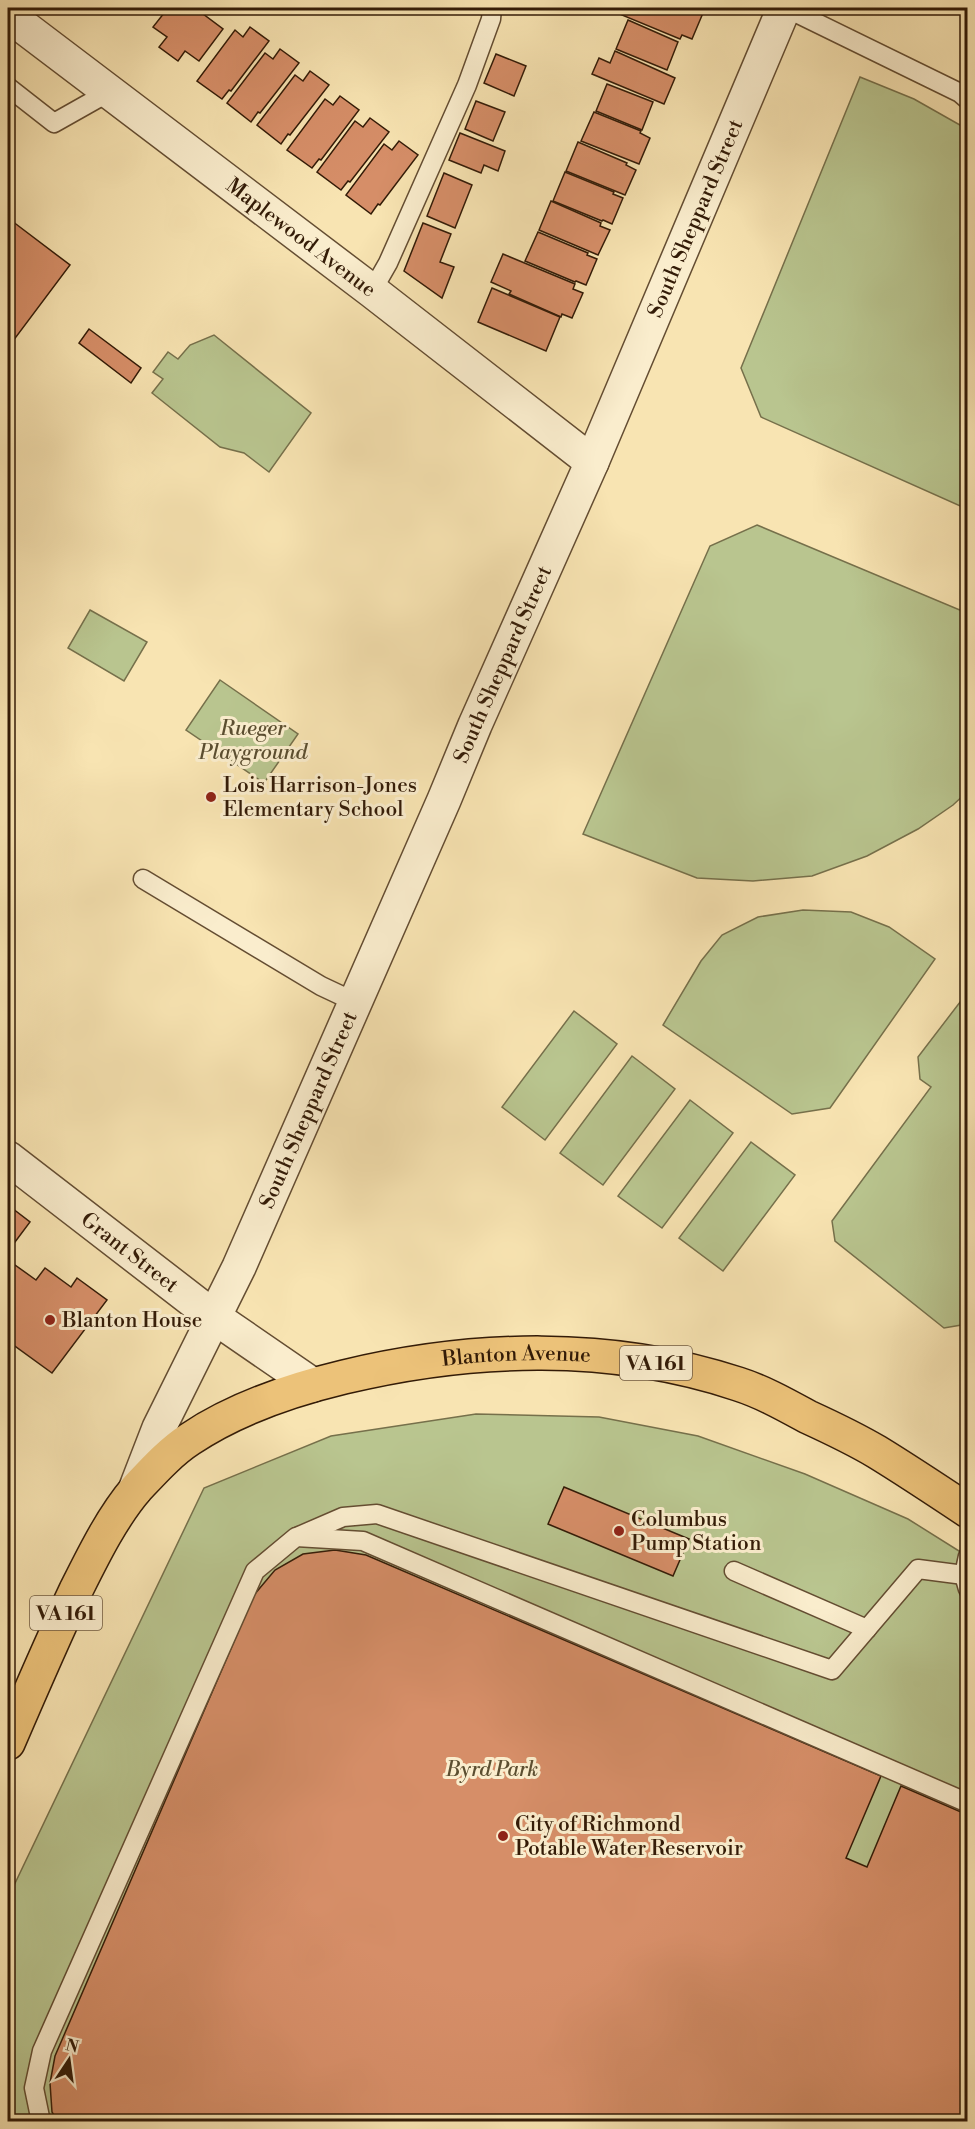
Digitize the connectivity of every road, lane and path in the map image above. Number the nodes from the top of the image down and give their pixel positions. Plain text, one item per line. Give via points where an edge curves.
1 (492, 8) edge
2 (785, 8) edge
3 (8, 15) edge
4 (8, 87) edge
5 (109, 92) junction
6 (968, 100) edge
7 (372, 291) junction
8 (592, 462) junction
9 (143, 879) dead end
10 (355, 1002) junction
11 (8, 1158) edge
12 (214, 1317) junction
13 (313, 1384) junction
14 (135, 1490) junction
15 (968, 1511) edge
16 (296, 1537) junction
17 (968, 1556) edge
18 (734, 1571) dead end
19 (966, 1582) edge
20 (867, 1629) junction
21 (8, 1743) edge
22 (968, 1803) edge
23 (41, 2121) edge

1 - 7 lane via 467,85
2 - 6 lane
2 - 8 street, South Sheppard Street
3 - 5 street, Maplewood Avenue
4 - 5 lane via 54,123
5 - 7 street, Maplewood Avenue
7 - 8 street, Maplewood Avenue
8 - 10 street, South Sheppard Street
9 - 10 lane via 321,986
10 - 12 street, South Sheppard Street
11 - 12 street, Grant Street
12 - 13 street, Grant Street
12 - 14 street, Blanton Avenue via 159,1428
13 - 14 main road, Blanton Avenue / VA 161 via 243,1409 214,1424 187,1441
13 - 15 main road, Blanton Avenue / VA 161 via 373,1370 486,1354 572,1354 655,1363 712,1376 776,1400 875,1451
14 - 21 main road, Blanton Avenue / VA 161 via 90,1562
16 - 20 lane via 343,1517 377,1514 832,1670
16 - 22 lane via 363,1541
16 - 23 lane via 255,1571 42,2051 34,2088
17 - 19 lane
18 - 20 lane
19 - 20 lane via 918,1569

